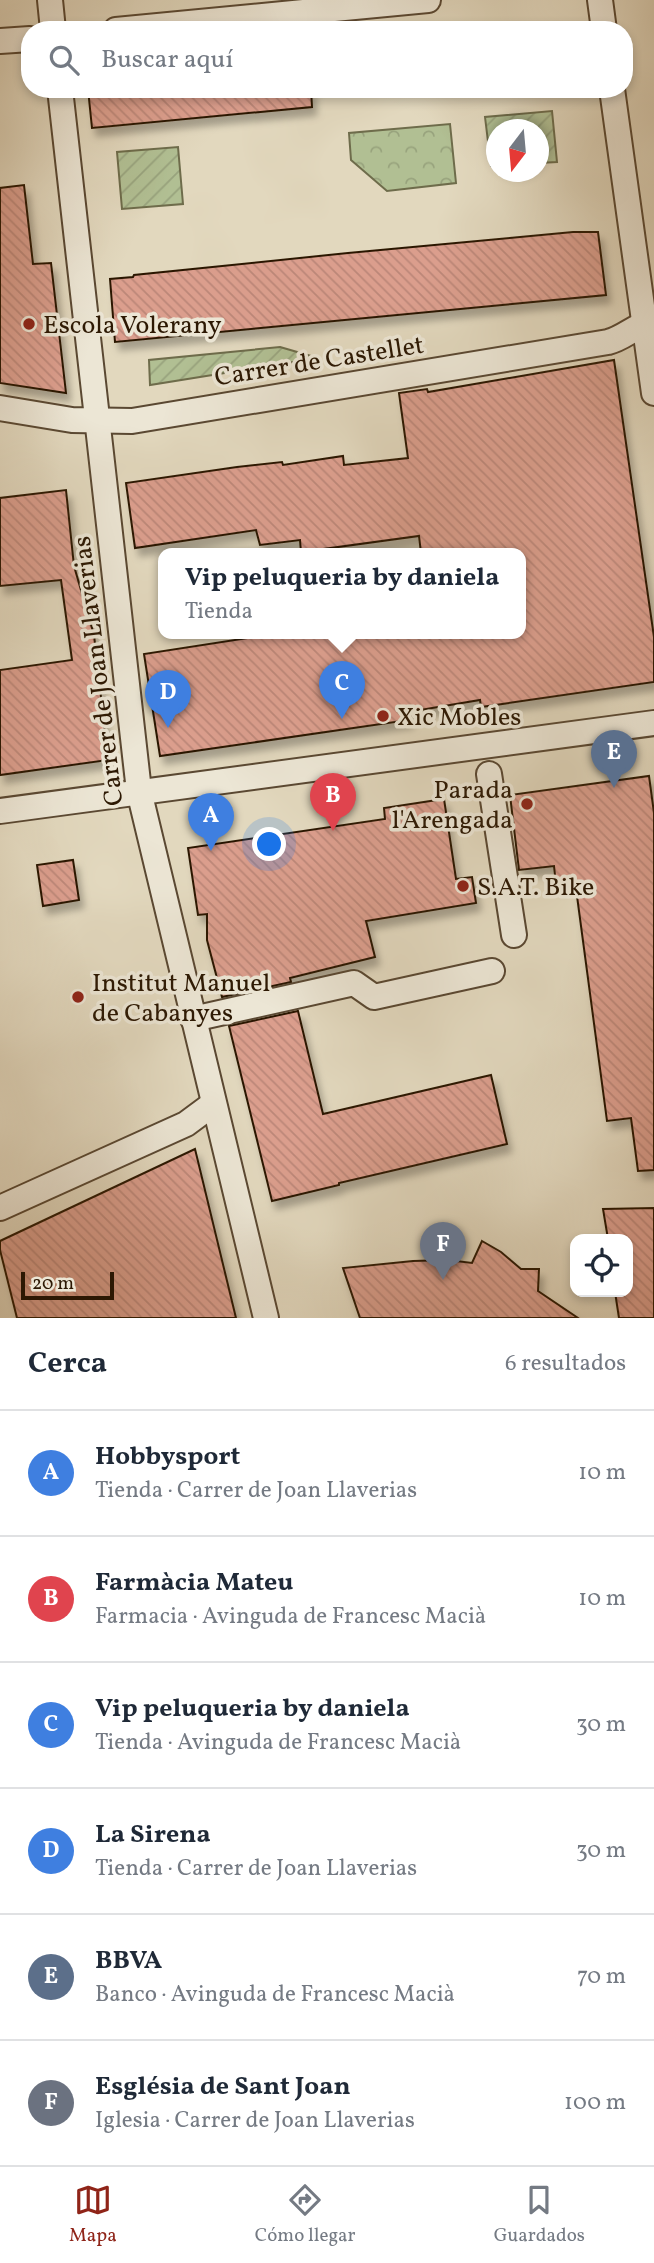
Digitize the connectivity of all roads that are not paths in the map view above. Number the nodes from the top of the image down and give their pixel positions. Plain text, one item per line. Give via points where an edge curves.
1 (50, 0) edge
2 (428, 0) edge
3 (600, 0) edge
4 (52, 21) edge
5 (210, 21) edge
6 (603, 21) edge
7 (21, 40) edge
8 (0, 41) edge
9 (61, 98) edge
10 (613, 98) edge
11 (648, 323) edge
12 (654, 393) edge
13 (0, 408) edge
14 (97, 422) junction
15 (654, 723) edge
16 (489, 774) dead end
17 (139, 792) junction
18 (0, 811) edge
19 (514, 935) dead end
20 (492, 971) dead end
21 (193, 1019) junction
22 (213, 1104) junction
23 (0, 1208) edge
24 (265, 1318) edge

1 - 4 street
2 - 5 street
3 - 6 street
7 - 8 street
9 - 14 street, Carrer de Joan Llaverias
10 - 11 street
11 - 12 street
11 - 14 street, Carrer de Castellet via 608,342 132,421
13 - 14 street, Carrer de Castellet
14 - 17 street, Carrer de Joan Llaverias
15 - 17 street
16 - 19 street
17 - 18 street
17 - 21 street, Carrer de Joan Llaverias
20 - 21 street via 374,997 354,983
21 - 22 street, Carrer de Joan Llaverias
22 - 23 street via 186,1124
22 - 24 street, Carrer de Joan Llaverias

